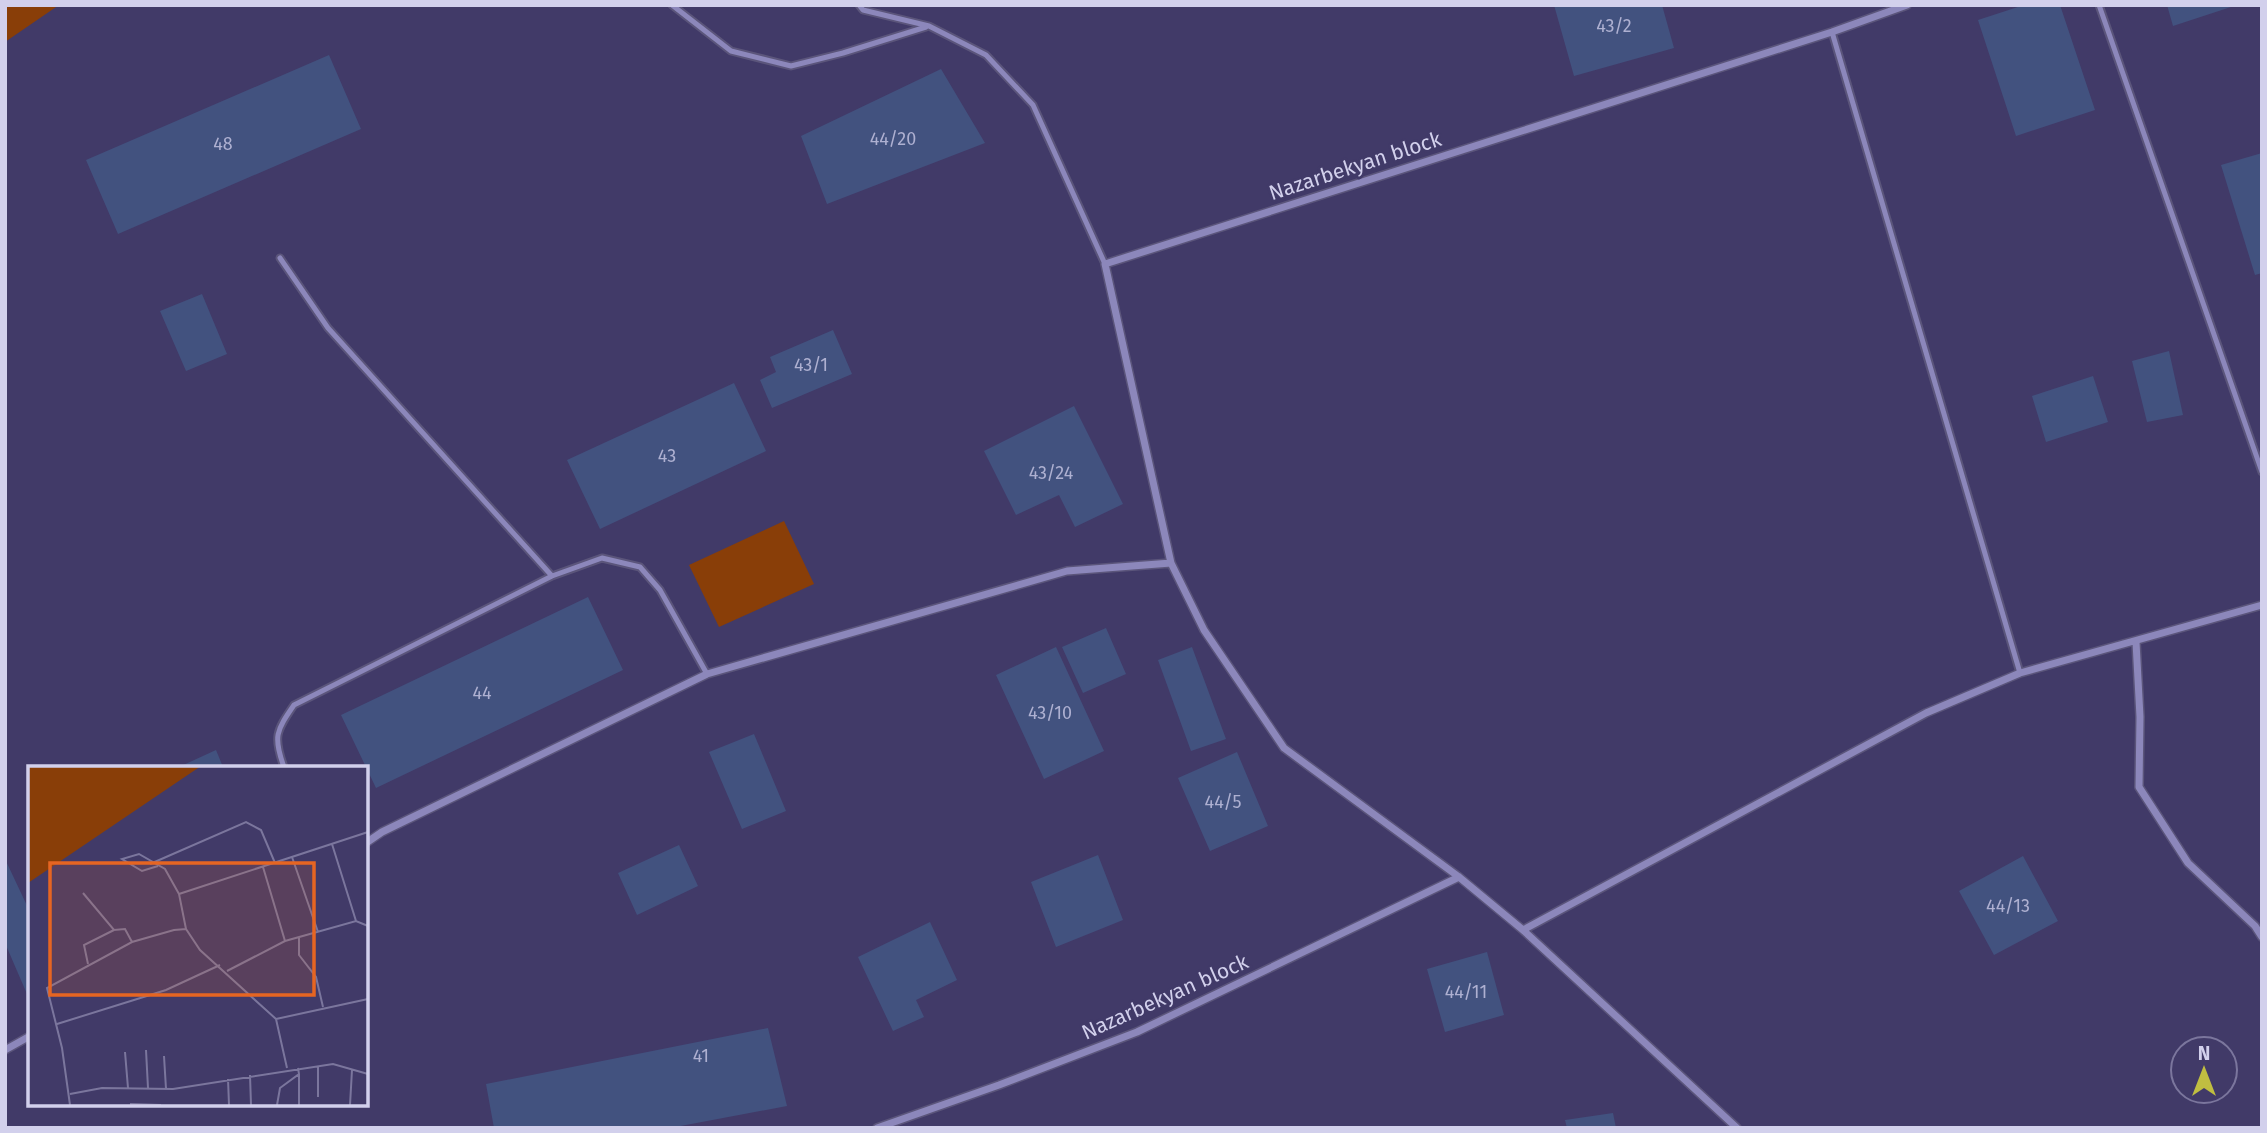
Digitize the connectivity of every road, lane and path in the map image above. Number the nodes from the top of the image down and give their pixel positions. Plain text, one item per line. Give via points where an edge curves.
1 (672, 5) edge
2 (874, 5) edge
3 (1907, 5) edge
4 (2099, 5) edge
5 (861, 8) edge
6 (929, 26) junction
7 (1832, 32) junction
8 (280, 258) dead end
9 (1105, 264) junction
10 (2262, 472) edge
11 (1171, 563) junction
12 (552, 576) junction
13 (2262, 605) edge
14 (2136, 642) junction
15 (2020, 673) junction
16 (707, 674) junction
17 (284, 766) edge
18 (368, 842) edge
19 (1459, 877) junction
20 (1523, 930) junction
21 (2262, 937) edge
22 (28, 1037) edge
23 (5, 1050) edge
24 (877, 1128) edge
25 (1737, 1128) edge

1 - 6 lane via 731,51 791,66
2 - 5 lane
3 - 7 street, Nazarbekyan block
4 - 10 lane
5 - 6 lane
6 - 9 lane via 986,55 1033,105
7 - 9 street, Nazarbekyan block
7 - 15 lane
8 - 12 lane via 328,328
9 - 11 street
11 - 16 street via 1068,571
11 - 19 street via 1204,630 1284,748
12 - 16 lane via 602,558 640,567 660,590
12 - 17 lane via 294,705 279,726 276,743
13 - 14 street
14 - 15 street
14 - 21 street via 2139,787 2189,863
15 - 20 street via 1926,713
16 - 18 street
19 - 20 street
19 - 24 street, Nazarbekyan block via 1137,1032
20 - 25 street
22 - 23 street

